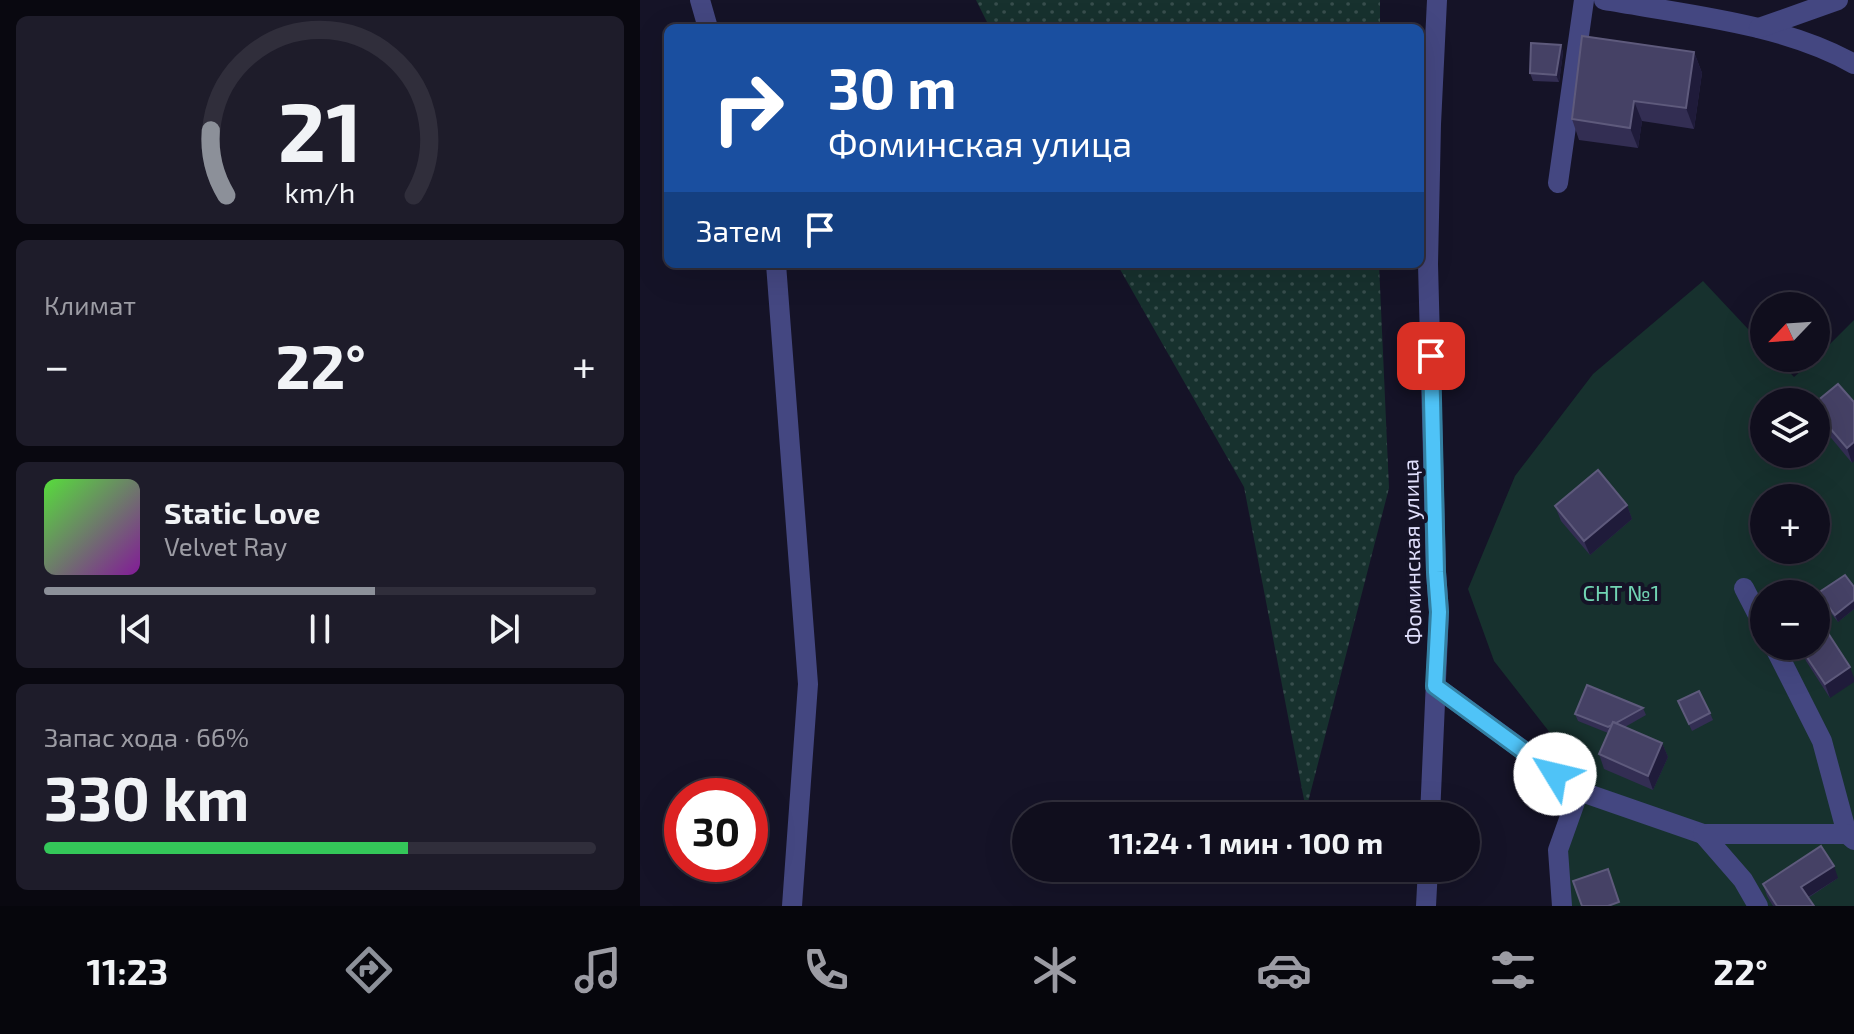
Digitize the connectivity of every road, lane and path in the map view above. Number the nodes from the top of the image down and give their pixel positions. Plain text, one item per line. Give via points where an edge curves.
1 (700, 0) edge
2 (1437, 0) edge
3 (1584, 0) edge
4 (1604, 0) edge
5 (1838, 0) edge
6 (707, 24) edge
7 (1759, 28) junction
8 (1854, 64) edge
9 (1558, 183) dead end
10 (776, 268) edge
11 (1744, 588) dead end
12 (1750, 600) edge
13 (1781, 660) edge
14 (1435, 686) junction
15 (1579, 791) junction
16 (1431, 802) edge
17 (1703, 834) junction
18 (1850, 837) edge
19 (1427, 882) edge
20 (792, 906) edge
21 (1426, 906) edge
22 (1562, 906) edge
23 (1758, 906) edge

1 - 6 street
2 - 14 street, Фоминская улица via 1428,264 1439,612
3 - 9 street
4 - 7 street
5 - 7 street
7 - 8 street
10 - 20 street via 808,684
11 - 12 street
13 - 18 street via 1822,741
14 - 15 street
14 - 16 street, Фоминская улица
15 - 17 street
15 - 22 street via 1558,850
17 - 18 street
17 - 23 street
19 - 21 street

